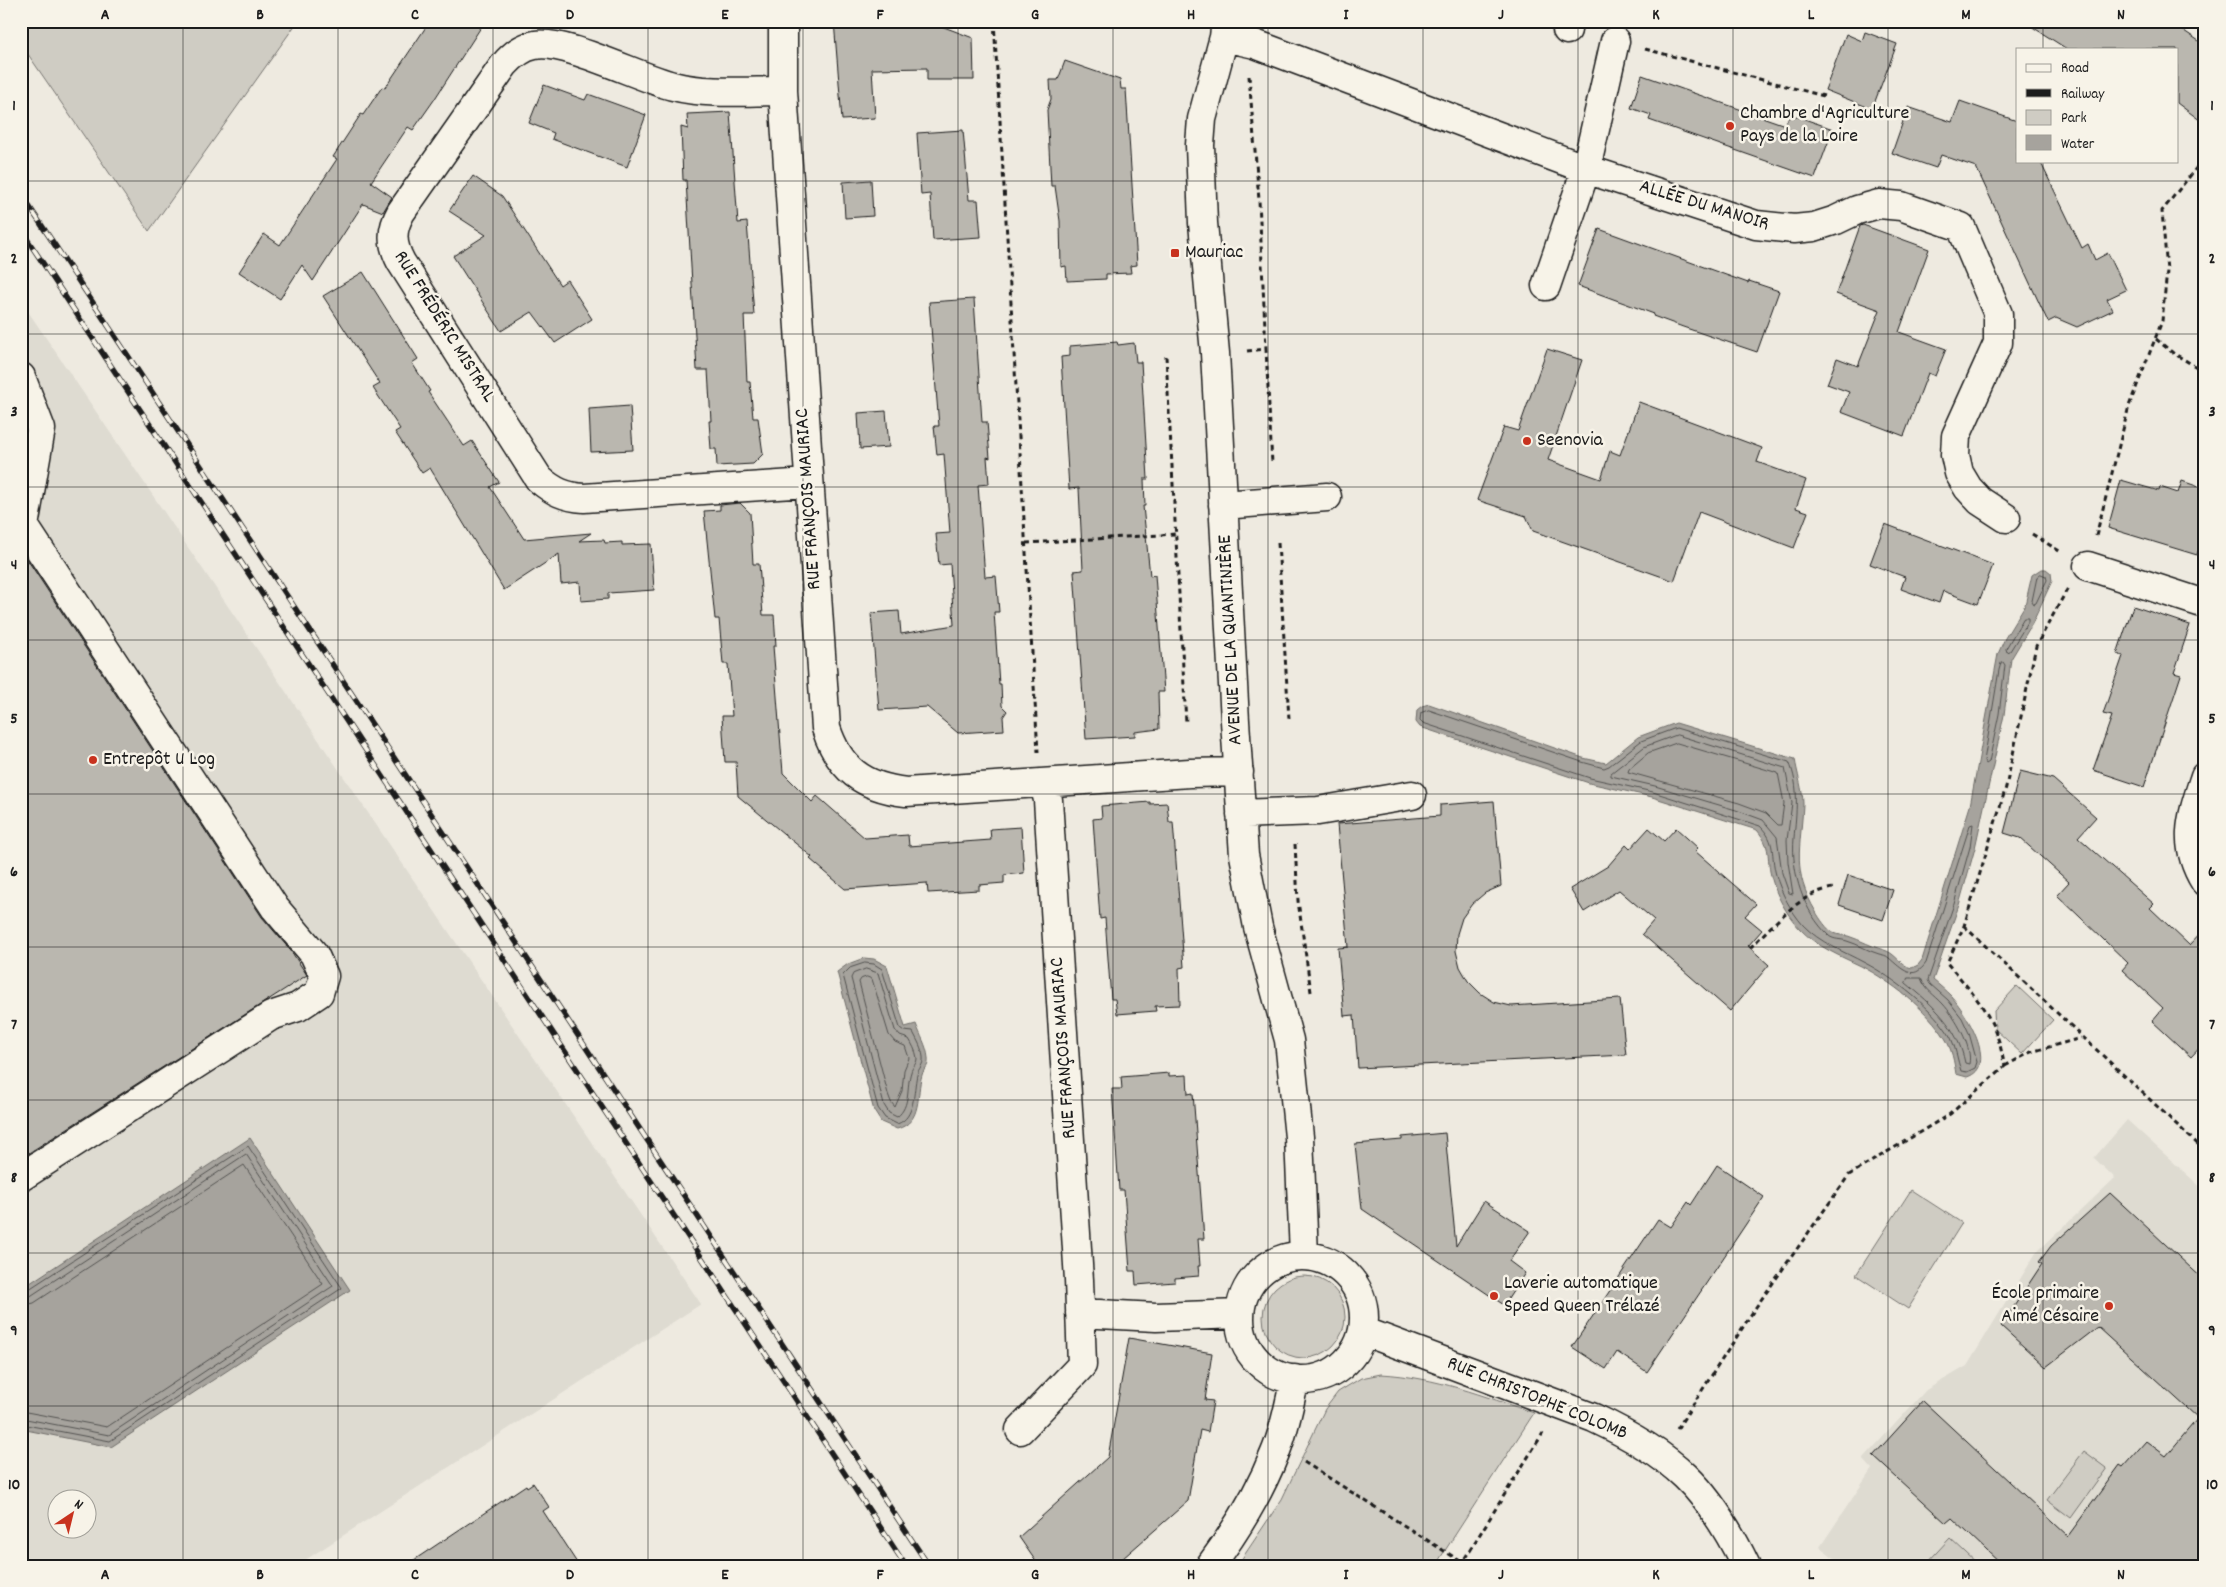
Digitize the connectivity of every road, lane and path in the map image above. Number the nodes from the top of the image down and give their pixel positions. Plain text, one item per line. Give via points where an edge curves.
1 (783, 21) edge
2 (994, 21) edge
3 (1525, 21) edge
4 (1568, 26) edge
5 (1225, 29) edge
6 (1615, 41) joint
7 (1255, 44) junction
8 (783, 91) junction
9 (1824, 96) dead end
10 (2205, 157) edge
11 (1586, 169) junction
12 (1546, 286) dead end
13 (2156, 339) junction
14 (1266, 350) junction
15 (1238, 352) dead end
16 (1166, 356) dead end
17 (2205, 372) edge
18 (21, 377) edge
19 (1272, 464) dead end
20 (808, 483) junction
21 (1327, 497) dead end
22 (1224, 505) junction
23 (2006, 518) joint
24 (23, 524) edge
25 (1176, 534) junction
26 (1026, 543) junction
27 (1278, 544) dead end
28 (2085, 564) junction
29 (2205, 604) edge
30 (1289, 719) dead end
31 (1186, 723) dead end
32 (1038, 756) dead end
33 (1239, 772) junction
34 (2205, 776) edge
35 (1044, 783) junction
36 (1412, 795) dead end
37 (1241, 814) junction
38 (1295, 843) dead end
39 (2205, 882) edge
40 (1834, 888) dead end
41 (1964, 926) junction
42 (1750, 948) dead end
43 (1312, 998) dead end
44 (2082, 1038) junction
45 (2004, 1066) junction
46 (2205, 1151) edge
47 (21, 1177) edge
48 (1304, 1255) junction
49 (1080, 1313) junction
50 (1240, 1314) junction
51 (1363, 1331) junction
52 (1295, 1379) junction
53 (1545, 1429) dead end
54 (1020, 1430) dead end
55 (1674, 1434) dead end
56 (1301, 1460) dead end
57 (1461, 1564) edge
58 (1210, 1566) edge
59 (1468, 1566) edge
60 (1746, 1566) edge

1 - 8 street, RUE FRANÇOIS MAURIAC
2 - 26 path
3 - 4 path
5 - 7 street
5 - 22 street, AVENUE DE LA QUANTINIÈRE via 1202,119 1200,146
6 - 9 path
6 - 11 street
7 - 11 street
7 - 14 path via 1249,75
8 - 20 street, RUE FRANÇOIS MAURIAC
8 - 20 street, RUE FRÉDÉRIC MISTRAL via 695,90 672,86 559,46 535,44 523,48 504,65 401,212 394,224 392,238 395,251 539,479 550,488 562,495 584,498
10 - 13 path via 2162,211 2167,271 2162,321
11 - 12 street
11 - 23 street, ALLÉE DU MANOIR via 1756,225 1775,228 1814,227 1879,204 1900,206 1961,227 1998,314 1998,343 1956,436 1955,455 1968,488 1980,501
13 - 17 path
13 - 28 path via 2129,406 2098,533
14 - 15 path
14 - 19 path
16 - 25 path
18 - 24 street via 41,429
20 - 35 street, RUE FRANÇOIS MAURIAC via 826,728 831,746 842,761 870,784 906,792
21 - 22 street
22 - 33 street, AVENUE DE LA QUANTINIÈRE
23 - 28 path
24 - 47 street via 275,908 314,954 324,976 319,993 298,1007 271,1016
25 - 26 path
25 - 31 path
26 - 32 path
27 - 30 path
28 - 29 street
28 - 41 path via 2036,646 2006,787
33 - 35 street, RUE FRANÇOIS MAURIAC
33 - 37 street, AVENUE DE LA QUANTINIÈRE
34 - 39 street via 2191,817 2190,838 2194,858
35 - 49 street, RUE FRANÇOIS MAURIAC via 1048,800
36 - 37 street via 1318,811
37 - 48 street, AVENUE DE LA QUANTINIÈRE via 1244,855 1258,927 1289,1040 1300,1137
38 - 43 path via 1298,900
40 - 42 path via 1818,891 1780,916
41 - 44 path
41 - 45 path via 1947,963 1975,996 1997,1035
44 - 45 path via 2031,1052
44 - 46 path
45 - 55 path via 1950,1114 1848,1175 1756,1307
48 - 50 street via 1278,1260 1263,1269 1247,1289
48 - 51 street via 1335,1265 1351,1280 1361,1299
49 - 50 street via 1156,1317
49 - 54 street, RUE FRANÇOIS MAURIAC via 1082,1365
50 - 52 street via 1242,1333 1255,1358 1268,1370
51 - 52 street via 1351,1355 1338,1368 1322,1376
51 - 60 street, RUE CHRISTOPHE COLOMB via 1594,1418 1663,1455 1702,1492
52 - 58 street via 1284,1427 1268,1470 1243,1519
53 - 57 path
56 - 57 path
57 - 59 path

